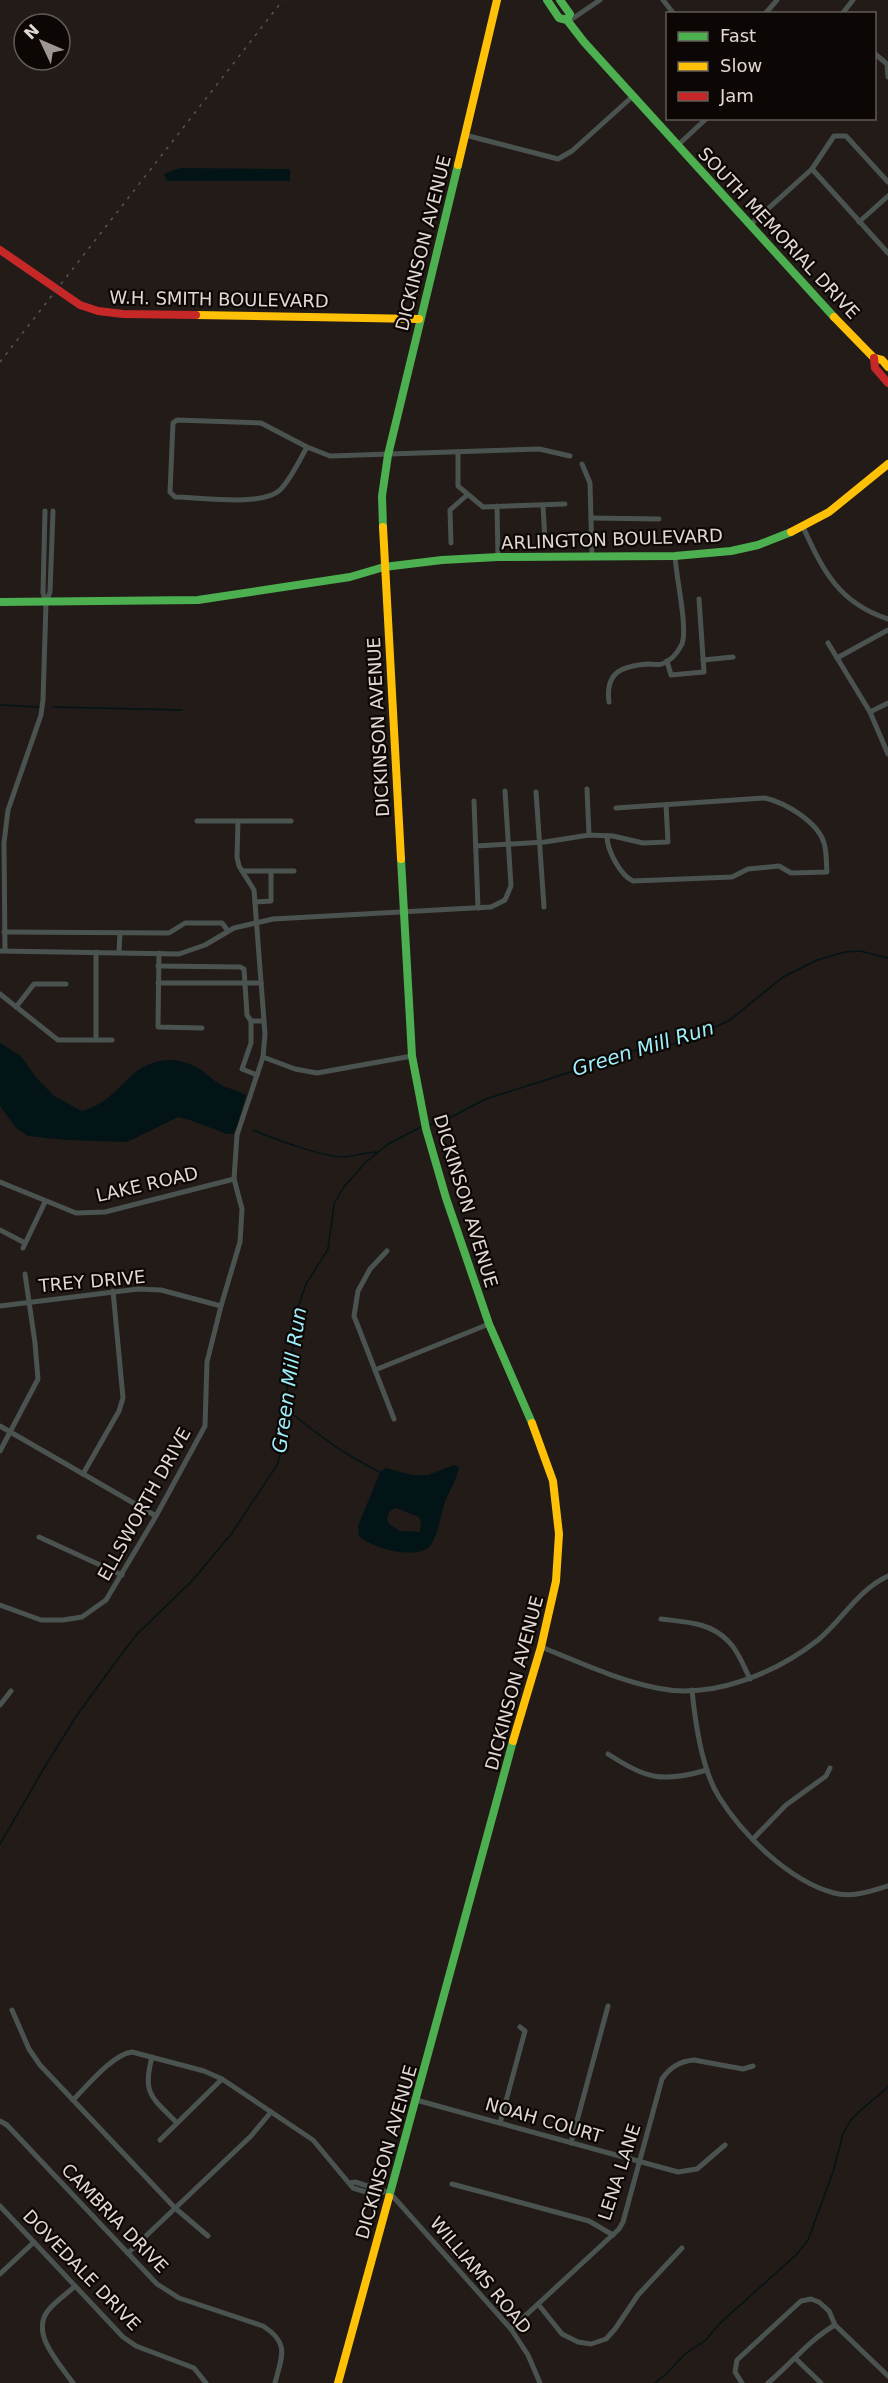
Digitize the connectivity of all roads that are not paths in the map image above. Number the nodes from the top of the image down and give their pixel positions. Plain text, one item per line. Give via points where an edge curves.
1 (497, 0) edge
2 (547, 0) edge
3 (560, 0) edge
4 (600, 0) edge
5 (663, 0) edge
6 (777, 0) edge
7 (853, 0) edge
8 (672, 12) edge
9 (767, 12) edge
10 (844, 12) edge
11 (568, 21) junction
12 (876, 55) edge
13 (888, 64) edge
14 (888, 77) edge
15 (633, 96) junction
16 (705, 120) edge
17 (465, 135) junction
18 (678, 146) junction
19 (812, 169) junction
20 (888, 182) edge
21 (888, 196) edge
22 (859, 222) junction
23 (750, 225) junction
24 (0, 250) edge
25 (888, 253) edge
26 (419, 319) junction
27 (874, 358) junction
28 (888, 367) edge
29 (888, 383) edge
30 (307, 447) junction
31 (458, 452) junction
32 (388, 455) junction
33 (570, 456) dead end
34 (582, 464) dead end
35 (888, 465) edge
36 (467, 495) junction
37 (565, 504) dead end
38 (543, 505) junction
39 (497, 506) junction
40 (45, 511) dead end
41 (53, 511) dead end
42 (591, 518) junction
43 (659, 519) dead end
44 (803, 527) junction
45 (545, 542) dead end
46 (451, 543) dead end
47 (592, 556) junction
48 (675, 556) junction
49 (498, 557) junction
50 (384, 567) junction
51 (699, 599) dead end
52 (0, 602) edge
53 (46, 603) junction
54 (888, 619) edge
55 (701, 626) junction
56 (685, 629) junction
57 (888, 630) edge
58 (828, 643) dead end
59 (733, 657) dead end
60 (837, 658) junction
61 (703, 660) junction
62 (667, 661) junction
63 (609, 702) dead end
64 (888, 703) edge
65 (870, 712) junction
66 (888, 754) edge
67 (587, 789) dead end
68 (505, 790) dead end
69 (536, 792) dead end
70 (474, 801) dead end
71 (666, 805) junction
72 (616, 808) dead end
73 (197, 821) dead end
74 (238, 821) junction
75 (291, 821) dead end
76 (589, 835) junction
77 (607, 836) junction
78 (538, 843) junction
79 (509, 845) junction
80 (476, 846) junction
81 (242, 871) junction
82 (271, 871) junction
83 (294, 872) dead end
84 (255, 902) junction
85 (544, 907) dead end
86 (478, 908) junction
87 (403, 913) junction
88 (256, 922) junction
89 (2, 929) edge
90 (228, 931) junction
91 (120, 933) junction
92 (3, 951) edge
93 (96, 952) junction
94 (119, 952) junction
95 (159, 953) junction
96 (158, 966) junction
97 (158, 983) junction
98 (245, 983) junction
99 (261, 983) junction
100 (66, 984) dead end
101 (0, 994) edge
102 (16, 1008) junction
103 (251, 1021) junction
104 (264, 1021) junction
105 (202, 1028) dead end
106 (96, 1040) junction
107 (112, 1040) dead end
108 (412, 1056) junction
109 (263, 1057) junction
110 (257, 1075) junction
111 (234, 1179) junction
112 (0, 1182) edge
113 (45, 1202) junction
114 (0, 1230) edge
115 (387, 1251) dead end
116 (25, 1274) dead end
117 (113, 1291) junction
118 (28, 1302) junction
119 (0, 1306) edge
120 (221, 1306) junction
121 (489, 1324) junction
122 (375, 1370) junction
123 (394, 1419) dead end
124 (0, 1426) edge
125 (11, 1432) junction
126 (0, 1451) edge
127 (83, 1474) junction
128 (156, 1516) junction
129 (39, 1537) dead end
130 (122, 1575) junction
131 (888, 1576) edge
132 (0, 1605) edge
133 (661, 1619) dead end
134 (541, 1647) junction
135 (750, 1679) junction
136 (692, 1690) junction
137 (11, 1691) dead end
138 (0, 1705) edge
139 (608, 1754) dead end
140 (830, 1768) dead end
141 (708, 1770) junction
142 (753, 1839) junction
143 (888, 1886) edge
144 (608, 2006) dead end
145 (12, 2010) dead end
146 (520, 2027) dead end
147 (152, 2057) junction
148 (753, 2066) dead end
149 (222, 2079) junction
150 (73, 2100) junction
151 (416, 2100) junction
152 (271, 2112) junction
153 (0, 2121) edge
154 (177, 2123) junction
155 (500, 2123) junction
156 (160, 2140) dead end
157 (571, 2143) junction
158 (724, 2145) dead end
159 (640, 2162) junction
160 (452, 2184) dead end
161 (387, 2193) junction
162 (0, 2206) edge
163 (175, 2208) junction
164 (613, 2235) junction
165 (208, 2236) dead end
166 (34, 2242) junction
167 (682, 2248) dead end
168 (128, 2253) junction
169 (0, 2274) edge
170 (75, 2286) junction
171 (538, 2304) junction
172 (834, 2325) junction
173 (511, 2329) junction
174 (796, 2359) junction
175 (888, 2376) edge
176 (73, 2383) edge
177 (206, 2383) edge
178 (275, 2383) edge
179 (338, 2383) edge
180 (540, 2383) edge
181 (742, 2383) edge
182 (768, 2383) edge
183 (821, 2383) edge

1 - 17 main road, DICKINSON AVENUE
2 - 11 main road, SOUTH MEMORIAL DRIVE via 559,18
3 - 11 main road, SOUTH MEMORIAL DRIVE via 570,14
4 - 11 street
5 - 8 street
6 - 9 street
7 - 10 street
11 - 15 main road, SOUTH MEMORIAL DRIVE
12 - 13 street
13 - 14 street
15 - 17 street via 558,159
15 - 18 main road, SOUTH MEMORIAL DRIVE
16 - 18 street
17 - 26 main road, DICKINSON AVENUE
18 - 23 main road, SOUTH MEMORIAL DRIVE
19 - 20 street via 834,136 846,136
19 - 22 street
19 - 23 street
21 - 22 street
22 - 25 street
23 - 27 main road, SOUTH MEMORIAL DRIVE
24 - 26 main road, W.H. SMITH BOULEVARD via 70,299 98,311
26 - 32 main road, DICKINSON AVENUE
27 - 28 main road, SOUTH MEMORIAL DRIVE
27 - 29 main road, SOUTH MEMORIAL DRIVE via 875,368
30 - 30 street via 261,423 174,420 172,495 268,497 283,486
30 - 32 street via 330,456
31 - 32 street
31 - 33 street via 539,449
31 - 36 street via 458,486
32 - 50 main road, DICKINSON AVENUE via 382,496
34 - 42 street via 591,483
35 - 44 main road, ARLINGTON BOULEVARD via 843,502
36 - 39 street via 483,507
36 - 46 street via 450,510
37 - 38 street
38 - 39 street
38 - 45 street
39 - 49 street
40 - 53 street
41 - 53 street via 50,592
42 - 43 street
42 - 47 street
44 - 48 main road, ARLINGTON BOULEVARD via 758,545
44 - 54 street via 834,584 850,600
47 - 48 main road, ARLINGTON BOULEVARD
47 - 49 main road, ARLINGTON BOULEVARD
48 - 56 street
49 - 50 main road, ARLINGTON BOULEVARD
50 - 53 main road, ARLINGTON BOULEVARD via 350,577 198,600
50 - 87 main road, DICKINSON AVENUE
51 - 55 street
52 - 53 main road, ARLINGTON BOULEVARD
53 - 89 street via 41,716 8,810 3,843
55 - 56 street
55 - 61 street
56 - 62 street via 679,649
57 - 60 street
58 - 60 street
59 - 61 street
60 - 65 street
61 - 62 street via 704,672 671,675
62 - 63 street via 620,669 610,680
64 - 65 street
65 - 66 street
67 - 76 street
68 - 79 street
69 - 78 street
70 - 80 street
71 - 72 street
71 - 77 street via 668,842 643,843
71 - 77 street via 774,800 804,817 824,842 827,872 791,873 779,866 748,869 732,877 633,881 625,878 607,844
73 - 74 street
74 - 75 street
74 - 81 street, ELLSWORTH DRIVE via 237,857
76 - 77 street
76 - 78 street
78 - 79 street
78 - 85 street
79 - 80 street
79 - 86 street via 511,886 506,900
80 - 86 street
81 - 82 street
81 - 84 street, ELLSWORTH DRIVE via 254,890
82 - 83 street
82 - 84 street via 271,901
84 - 88 street, ELLSWORTH DRIVE
86 - 87 street
87 - 88 street
87 - 108 main road, DICKINSON AVENUE
88 - 90 street
88 - 99 street, ELLSWORTH DRIVE
89 - 91 street
89 - 92 street
90 - 91 street via 222,923 185,923 169,933
90 - 95 street via 179,954
91 - 94 street
92 - 93 street
93 - 94 street
93 - 106 street
94 - 95 street
95 - 96 street
96 - 97 street
96 - 98 street via 240,967 244,969
97 - 98 street
97 - 105 street via 158,1026
98 - 99 street
98 - 103 street via 247,1015
99 - 104 street, ELLSWORTH DRIVE
100 - 102 street via 34,984
101 - 102 street
102 - 106 street via 54,1038
103 - 104 street
103 - 110 street via 251,1043 242,1069
104 - 109 street, ELLSWORTH DRIVE
106 - 107 street
108 - 109 street via 318,1073
108 - 121 main road, DICKINSON AVENUE via 429,1141
109 - 110 street, ELLSWORTH DRIVE
110 - 111 street, ELLSWORTH DRIVE via 237,1135
111 - 113 street, LAKE ROAD via 105,1212 76,1213
111 - 120 street, ELLSWORTH DRIVE via 242,1209 240,1242
112 - 113 street, LAKE ROAD
113 - 114 street via 24,1246
115 - 122 street via 370,1269 358,1291 354,1316
116 - 118 street
117 - 118 street, TREY DRIVE
117 - 120 street, TREY DRIVE via 161,1290
117 - 127 street via 123,1398
118 - 119 street, TREY DRIVE
118 - 125 street via 38,1379
120 - 128 street, ELLSWORTH DRIVE via 207,1362 205,1426
121 - 122 street
121 - 134 main road, DICKINSON AVENUE via 528,1411 553,1481 559,1534 556,1581
122 - 123 street
124 - 125 street
125 - 126 street
125 - 127 street
127 - 128 street
128 - 130 street, ELLSWORTH DRIVE
129 - 130 street
130 - 132 street, ELLSWORTH DRIVE via 106,1600 82,1617 41,1620
131 - 135 street via 874,1582 818,1640 776,1668
133 - 135 street via 704,1625 716,1632 729,1642
134 - 136 street via 658,1689
134 - 151 main road, DICKINSON AVENUE
135 - 136 street
136 - 141 street
137 - 138 street
139 - 141 street via 636,1772 656,1777 684,1777
140 - 142 street via 826,1776 786,1805
141 - 142 street via 718,1796
142 - 143 street via 796,1876 835,1894
144 - 157 street
145 - 150 street via 40,2065
146 - 155 street via 525,2031
147 - 149 street
147 - 150 street via 132,2052 121,2055
147 - 154 street via 147,2073 149,2092
148 - 159 street, LENA LANE via 743,2069 694,2060 671,2067 662,2079
149 - 152 street
149 - 154 street
150 - 163 street
151 - 155 street, NOAH COURT
151 - 161 main road, DICKINSON AVENUE
152 - 161 street via 313,2140 350,2183
152 - 163 street
153 - 168 street, CAMBRIA DRIVE
154 - 156 street
155 - 157 street, NOAH COURT
157 - 159 street, NOAH COURT
158 - 159 street, NOAH COURT via 705,2165 688,2172
159 - 164 street, LENA LANE via 623,2222
160 - 164 street via 590,2221
161 - 173 street, WILLIAMS ROAD
161 - 179 main road, DICKINSON AVENUE
162 - 166 street, DOVEDALE DRIVE
163 - 165 street
163 - 168 street
164 - 171 street, LENA LANE
166 - 169 street
166 - 170 street, DOVEDALE DRIVE
167 - 171 street via 638,2295 606,2339 591,2344 562,2334
168 - 178 street, CAMBRIA DRIVE via 157,2284 179,2298 272,2331 283,2348
170 - 176 street via 47,2312 42,2330
170 - 177 street, DOVEDALE DRIVE via 123,2337 136,2346 194,2368
171 - 173 street, LENA LANE
172 - 174 street via 816,2336
172 - 175 street
172 - 181 street via 829,2311 819,2302 801,2301 737,2360 735,2372
173 - 180 street, WILLIAMS ROAD
174 - 182 street
174 - 183 street

